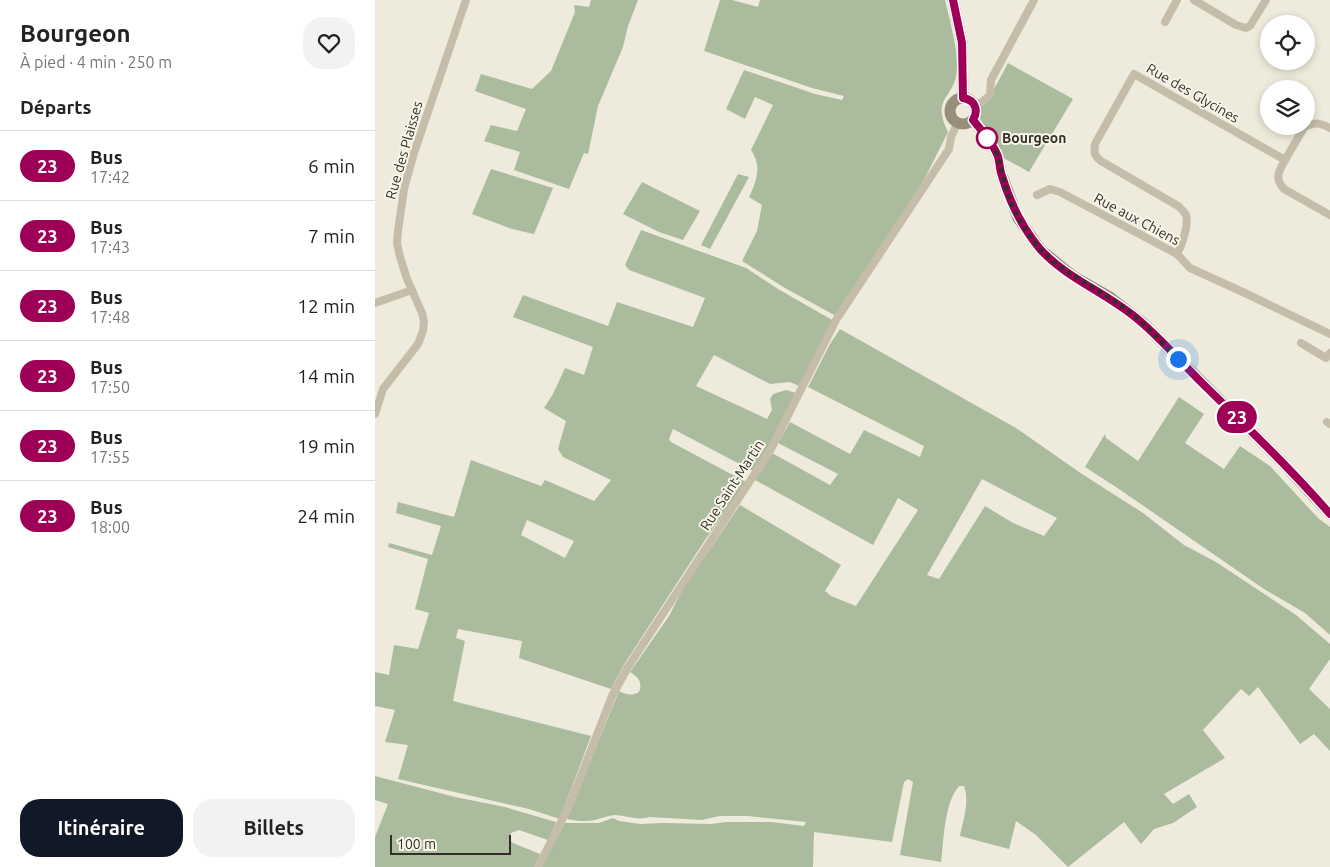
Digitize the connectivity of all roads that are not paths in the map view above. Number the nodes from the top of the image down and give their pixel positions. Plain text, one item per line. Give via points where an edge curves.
1 (466, 0) edge
2 (953, 0) edge
3 (1034, 0) edge
4 (1177, 0) edge
5 (1193, 0) edge
6 (1265, 0) edge
7 (1165, 22) dead end
8 (963, 98) junction
9 (975, 104) junction
10 (973, 120) junction
11 (958, 122) junction
12 (1315, 123) edge
13 (1330, 128) edge
14 (1300, 135) edge
15 (1285, 160) junction
16 (1037, 195) dead end
17 (1330, 215) edge
18 (1177, 254) junction
19 (412, 290) junction
20 (375, 303) edge
21 (1330, 334) edge
22 (1301, 343) dead end
23 (1330, 352) edge
24 (375, 414) edge
25 (1330, 514) edge
26 (538, 867) edge

1 - 19 street, Rue des Plaisses via 404,189 397,243
2 - 8 main road via 962,43
3 - 9 street via 991,80 990,95
4 - 7 street
5 - 6 street via 1246,28 1251,26
8 - 9 main road
8 - 11 main road via 955,101 951,108 952,116
9 - 10 main road
10 - 11 main road via 966,124
10 - 25 main road via 998,156 1018,218 1041,250 1073,276 1110,297 1142,322
11 - 26 street, Rue Saint-Martin via 949,149 836,320 771,449 618,684 570,804
12 - 13 street
14 - 15 street
15 - 17 street via 1277,178 1279,184
15 - 18 street, Rue des Glycines via 1134,74 1095,144 1095,154 1101,161 1184,212 1187,217 1184,236
16 - 18 street, Rue aux Chiens via 1050,189 1059,192
18 - 21 street, Rue aux Chiens via 1189,268
19 - 20 street
19 - 24 street, Rue des Plaisses via 422,313 423,331 383,389
22 - 23 street via 1326,358

